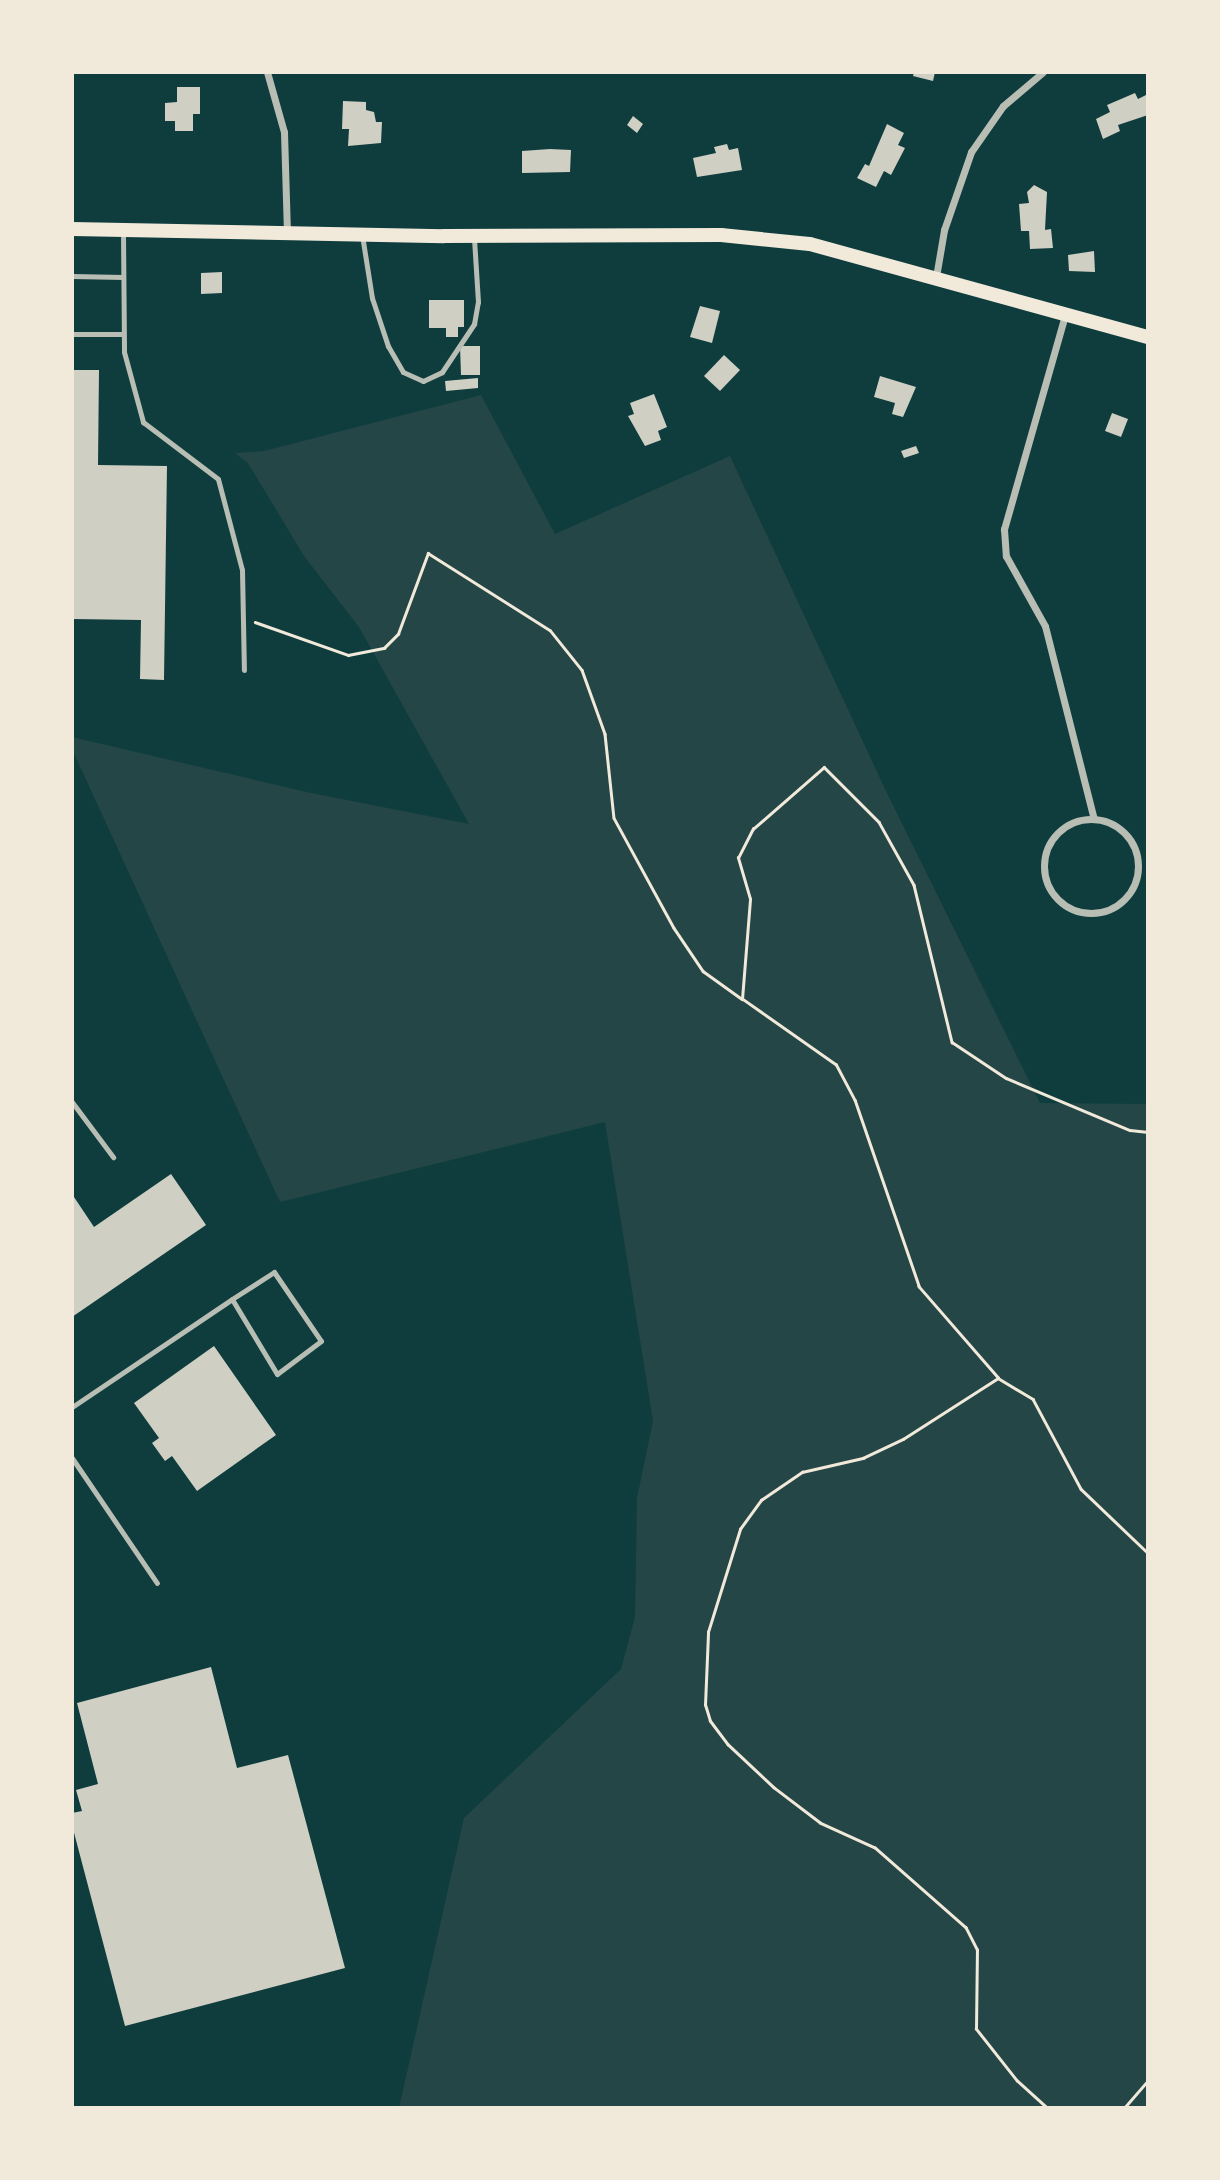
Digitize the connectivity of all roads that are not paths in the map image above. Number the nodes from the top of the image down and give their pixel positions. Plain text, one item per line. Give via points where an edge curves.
1 (267, 72) edge
2 (1043, 72) edge
3 (72, 229) edge
4 (123, 229) junction
5 (287, 233) junction
6 (362, 235) junction
7 (474, 236) junction
8 (72, 276) edge
9 (123, 277) junction
10 (936, 277) junction
11 (1065, 314) junction
12 (72, 334) edge
13 (123, 334) junction
14 (1148, 337) edge
15 (244, 670) dead end
16 (1094, 819) junction
17 (72, 1102) edge
18 (113, 1157) dead end
19 (232, 1299) junction
20 (72, 1407) edge
21 (72, 1458) edge
22 (157, 1583) dead end

1 - 5 street via 284,132
2 - 10 street via 1003,106 971,152 944,230
3 - 4 main road
4 - 5 main road
4 - 9 lane
5 - 6 main road
6 - 7 main road
6 - 7 lane via 372,298 388,346 403,372 423,381 442,372 474,324 478,302
7 - 10 main road via 721,236 810,244
8 - 9 lane
9 - 13 lane
10 - 11 main road
11 - 14 main road
11 - 16 street via 1004,529 1006,556 1045,626
12 - 13 lane
13 - 15 lane via 143,422 218,479 242,570
16 - 16 street via 1118,827 1129,838 1138,867 1136,881 1117,905 1088,913 1073,910 1055,897 1045,876 1044,859 1059,831 1072,822
17 - 18 lane
19 - 19 lane via 274,1272 321,1341 277,1374
19 - 20 lane
21 - 22 lane

